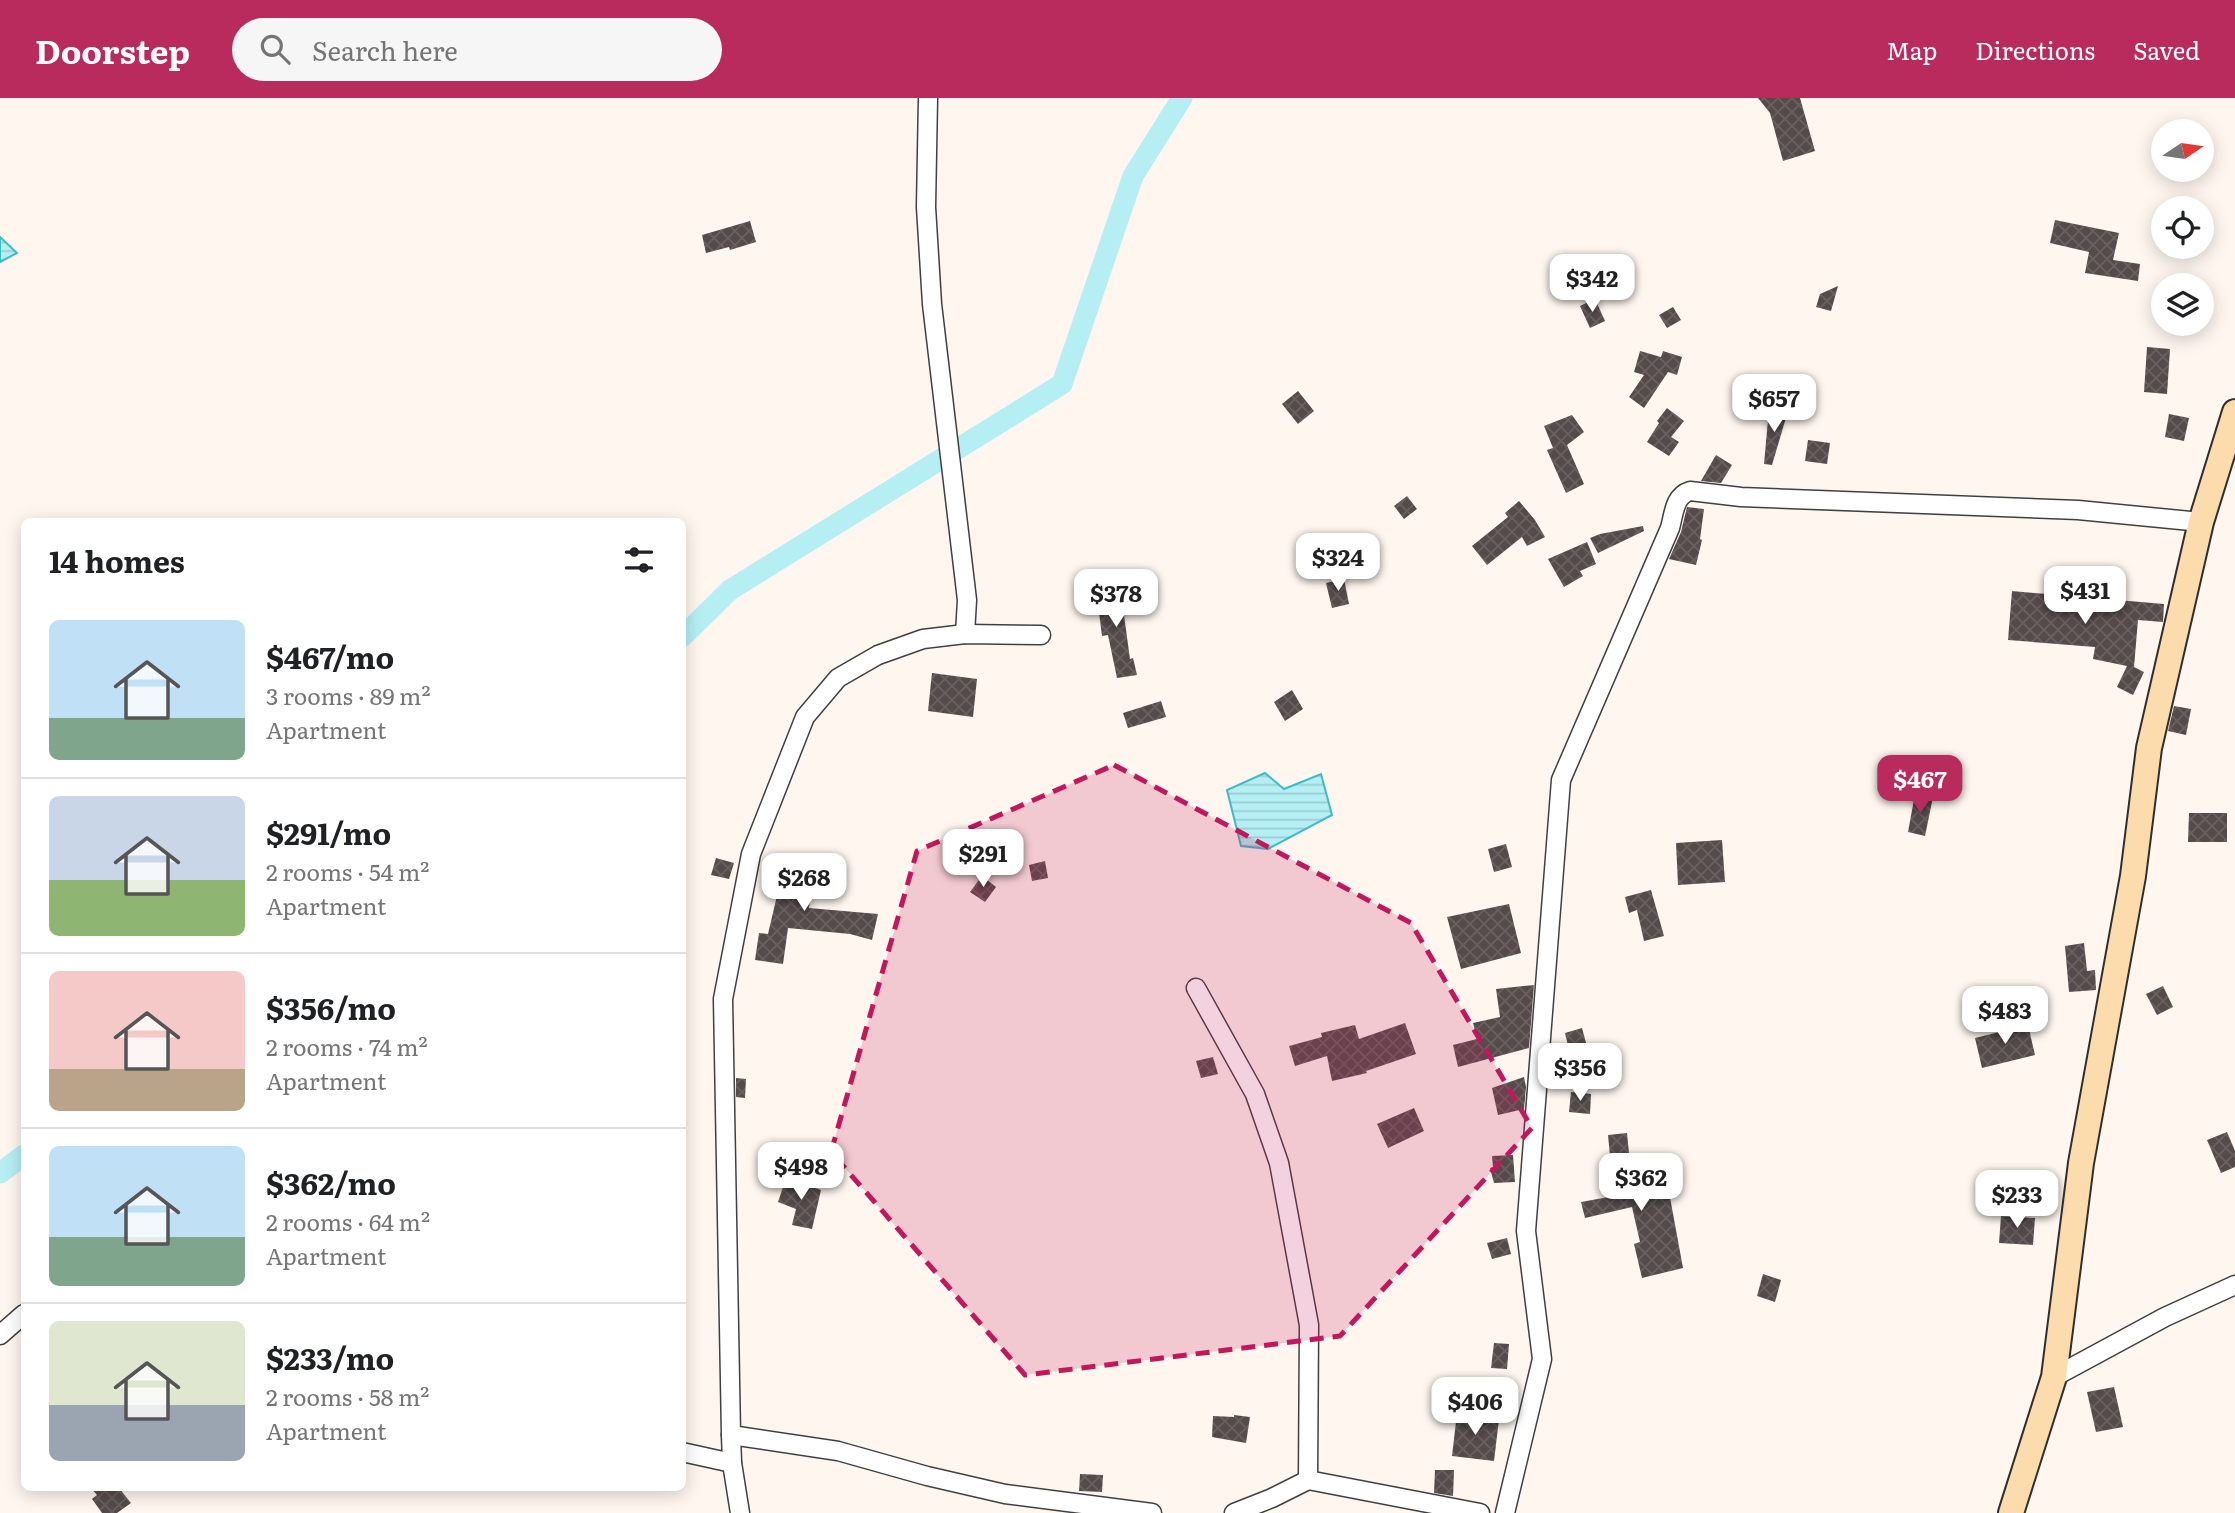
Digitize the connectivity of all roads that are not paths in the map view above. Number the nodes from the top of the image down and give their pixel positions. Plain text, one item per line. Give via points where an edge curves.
1 (928, 98) edge
2 (2235, 412) edge
3 (2201, 522) junction
4 (965, 634) junction
5 (1041, 635) dead end
6 (1196, 988) dead end
7 (2235, 1285) edge
8 (21, 1317) edge
9 (0, 1335) edge
10 (2054, 1377) junction
11 (731, 1435) junction
12 (686, 1453) edge
13 (732, 1464) junction
14 (1308, 1480) junction
15 (740, 1513) edge
16 (1152, 1513) edge
17 (1234, 1513) edge
18 (1480, 1513) edge
19 (1504, 1513) edge
20 (2011, 1513) edge

1 - 4 street via 926,206 932,304 967,600
2 - 3 main road
3 - 10 main road via 2149,748 2133,876 2081,1163
3 - 19 street via 2078,510 1682,494 1561,780 1526,1231 1542,1359
4 - 5 street
4 - 11 street via 923,639 878,655 838,678 804,717 751,854 723,999
6 - 14 street via 1255,1094 1279,1163 1308,1325
7 - 10 street
8 - 9 street
10 - 20 main road
11 - 13 street
11 - 16 street via 838,1451 1005,1494
12 - 13 street
13 - 15 street
14 - 17 street
14 - 18 street

